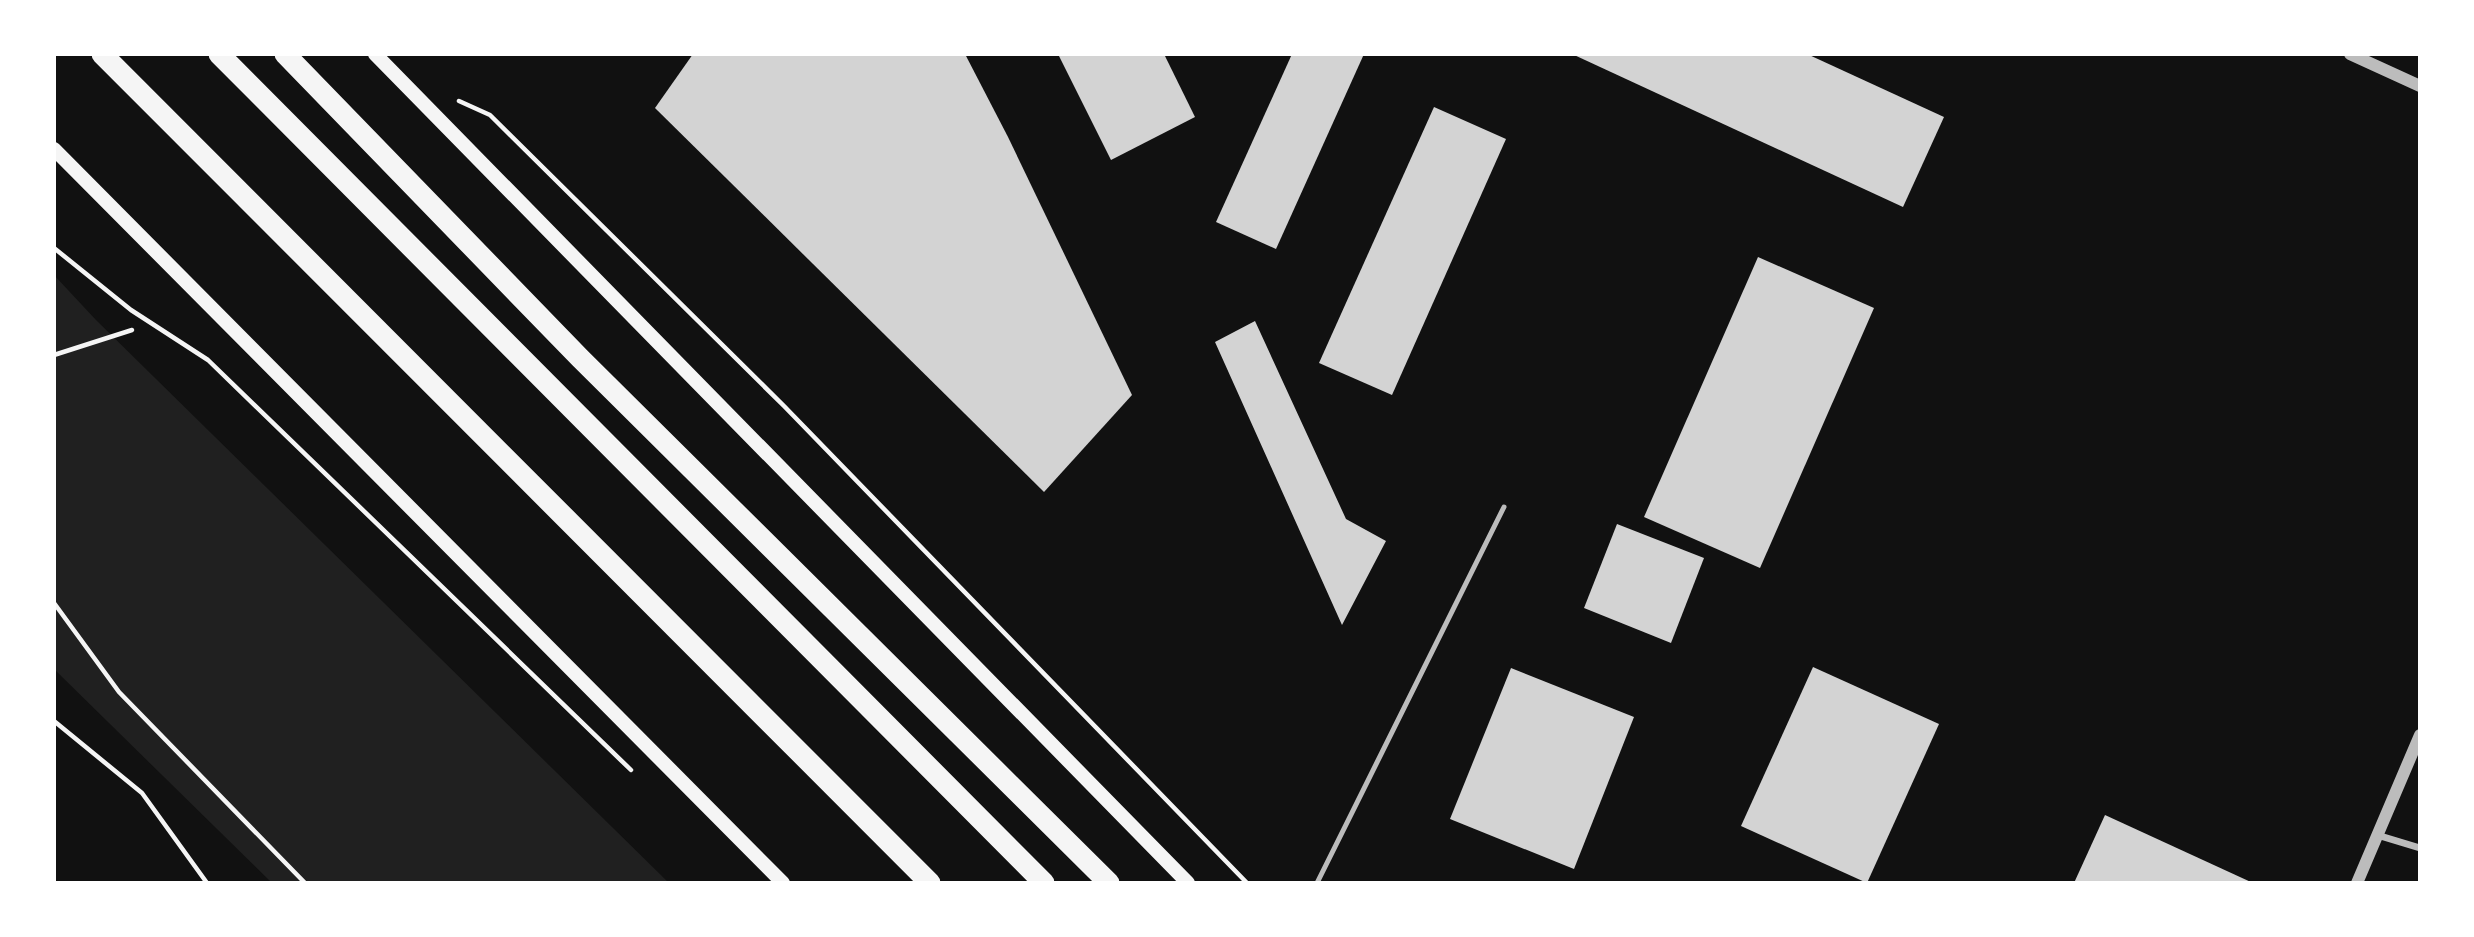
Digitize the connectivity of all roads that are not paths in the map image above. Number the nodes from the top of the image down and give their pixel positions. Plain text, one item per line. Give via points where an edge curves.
1 (102, 54) edge
2 (219, 54) edge
3 (285, 54) edge
4 (375, 54) edge
5 (2350, 54) edge
6 (2420, 86) edge
7 (54, 149) edge
8 (1504, 507) dead end
9 (2420, 735) edge
10 (2376, 835) junction
11 (2420, 848) edge
12 (783, 883) edge
13 (930, 883) edge
14 (1044, 883) edge
15 (1109, 883) edge
16 (1188, 883) edge
17 (1317, 883) edge
18 (2357, 883) edge

1 - 13 highway
2 - 14 highway
3 - 15 highway via 580,358
4 - 16 main road
5 - 6 street
7 - 12 main road
8 - 17 lane
9 - 10 street
10 - 11 street
10 - 18 street

